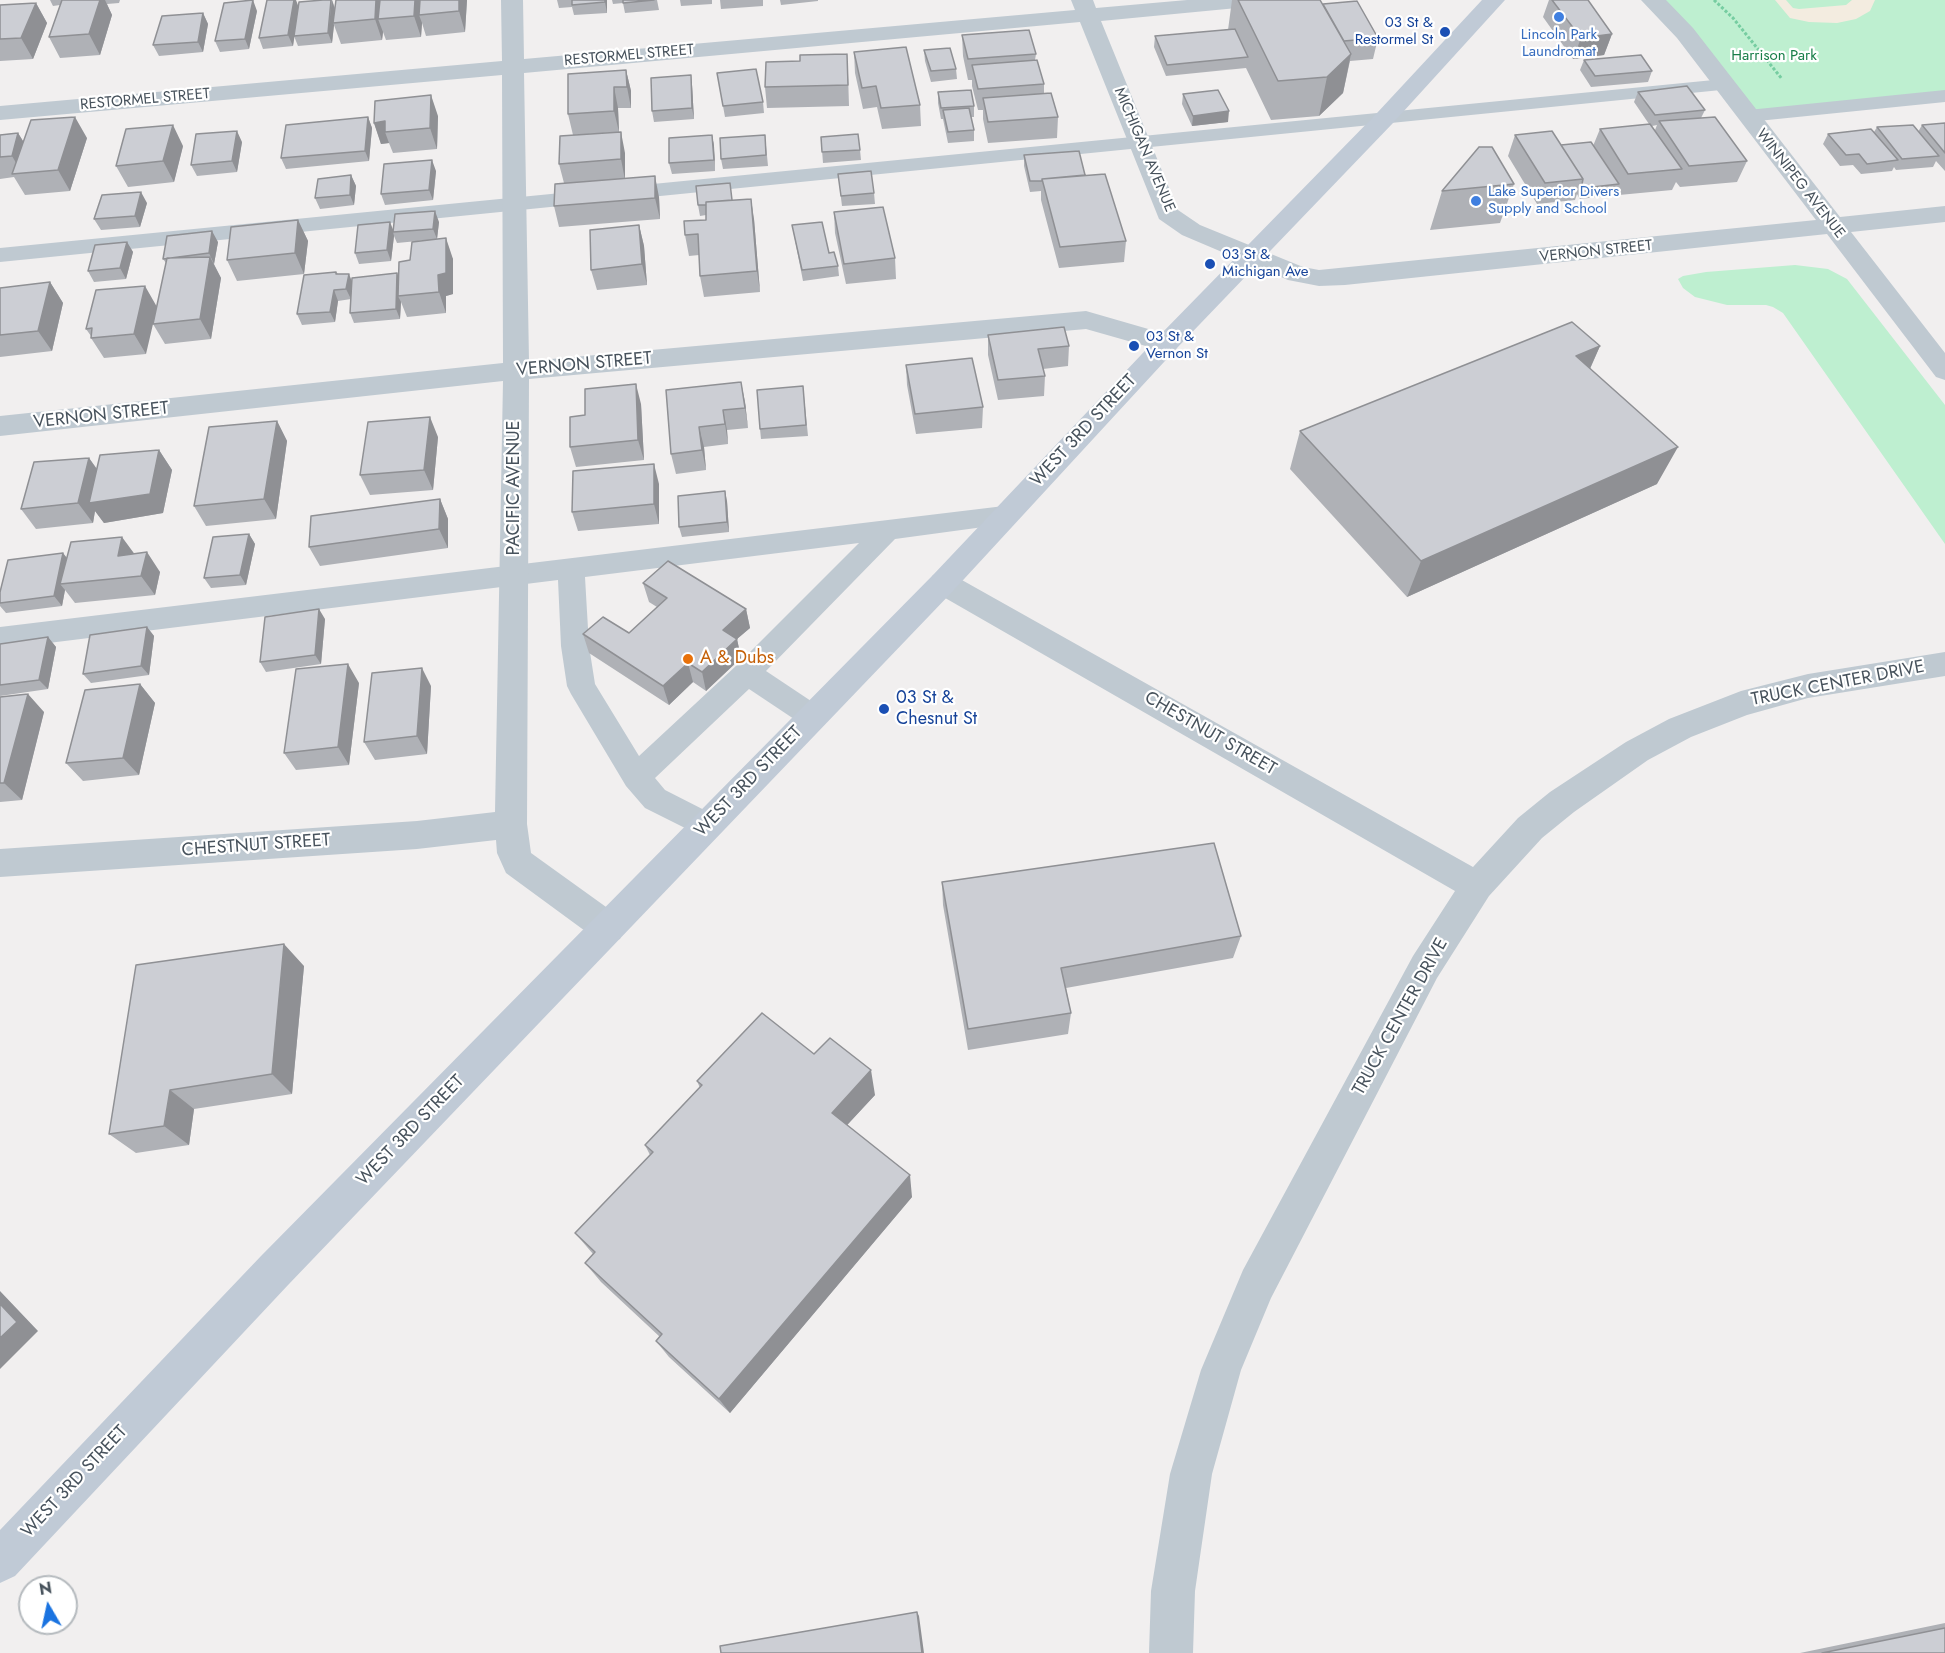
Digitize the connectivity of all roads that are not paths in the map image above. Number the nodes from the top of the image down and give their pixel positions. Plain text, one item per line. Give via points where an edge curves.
1 (512, 0) edge
2 (1258, 0) edge
3 (1652, 0) edge
4 (1488, 1) edge
5 (1085, 8) edge
6 (512, 66) junction
7 (1724, 85) junction
8 (1945, 96) edge
9 (0, 113) edge
10 (1748, 116) junction
11 (1385, 118) junction
12 (1141, 144) junction
13 (514, 204) junction
14 (1945, 214) edge
15 (1833, 226) junction
16 (0, 255) edge
17 (1251, 255) junction
18 (1167, 343) junction
19 (516, 371) junction
20 (1945, 371) edge
21 (0, 426) edge
22 (1004, 516) junction
23 (887, 531) junction
24 (571, 569) junction
25 (515, 576) junction
26 (943, 583) junction
27 (0, 638) edge
28 (1945, 664) edge
29 (747, 673) junction
30 (813, 717) junction
31 (636, 777) junction
32 (511, 824) junction
33 (707, 826) junction
34 (0, 863) edge
35 (1477, 886) junction
36 (608, 928) junction
37 (0, 1561) edge
38 (1171, 1653) edge

1 - 6 street, PACIFIC AVENUE
2 - 5 street, RESTORMEL STREET
3 - 7 street, WINNIPEG AVENUE via 1672,17
4 - 11 main road, WEST 3RD STREET
5 - 6 street, RESTORMEL STREET
5 - 12 street, MICHIGAN AVENUE
6 - 9 street, RESTORMEL STREET
6 - 13 street, PACIFIC AVENUE
7 - 10 street, WINNIPEG AVENUE
7 - 11 lane
8 - 10 lane
10 - 15 street, WINNIPEG AVENUE
11 - 12 lane
11 - 17 main road, WEST 3RD STREET
12 - 13 lane
12 - 17 street, MICHIGAN AVENUE via 1173,220
13 - 16 lane
13 - 19 street, PACIFIC AVENUE
14 - 15 street, VERNON STREET
15 - 17 street, VERNON STREET via 1345,277 1297,274
15 - 20 street, WINNIPEG AVENUE
17 - 18 main road, WEST 3RD STREET
18 - 19 street, VERNON STREET via 1086,320
18 - 22 main road, WEST 3RD STREET
19 - 21 street, VERNON STREET
19 - 25 street, PACIFIC AVENUE
22 - 23 lane
22 - 26 main road, WEST 3RD STREET
23 - 24 lane
23 - 29 lane
24 - 25 lane
24 - 31 lane via 574,646 581,686
25 - 27 lane
25 - 32 street, PACIFIC AVENUE
26 - 30 main road, WEST 3RD STREET
26 - 35 street, CHESTNUT STREET
28 - 35 street, TRUCK CENTER DRIVE via 1808,686 1741,704 1680,728 1637,751 1562,802 1530,828
29 - 30 lane
29 - 31 lane
30 - 33 main road, WEST 3RD STREET
31 - 33 lane via 655,799
32 - 34 street, CHESTNUT STREET via 406,836
32 - 36 street, PACIFIC AVENUE via 518,863
33 - 36 main road, WEST 3RD STREET
35 - 38 street, TRUCK CENTER DRIVE via 1414,988 1257,1284 1221,1370 1191,1474 1173,1591
36 - 37 main road, WEST 3RD STREET via 275,1270

